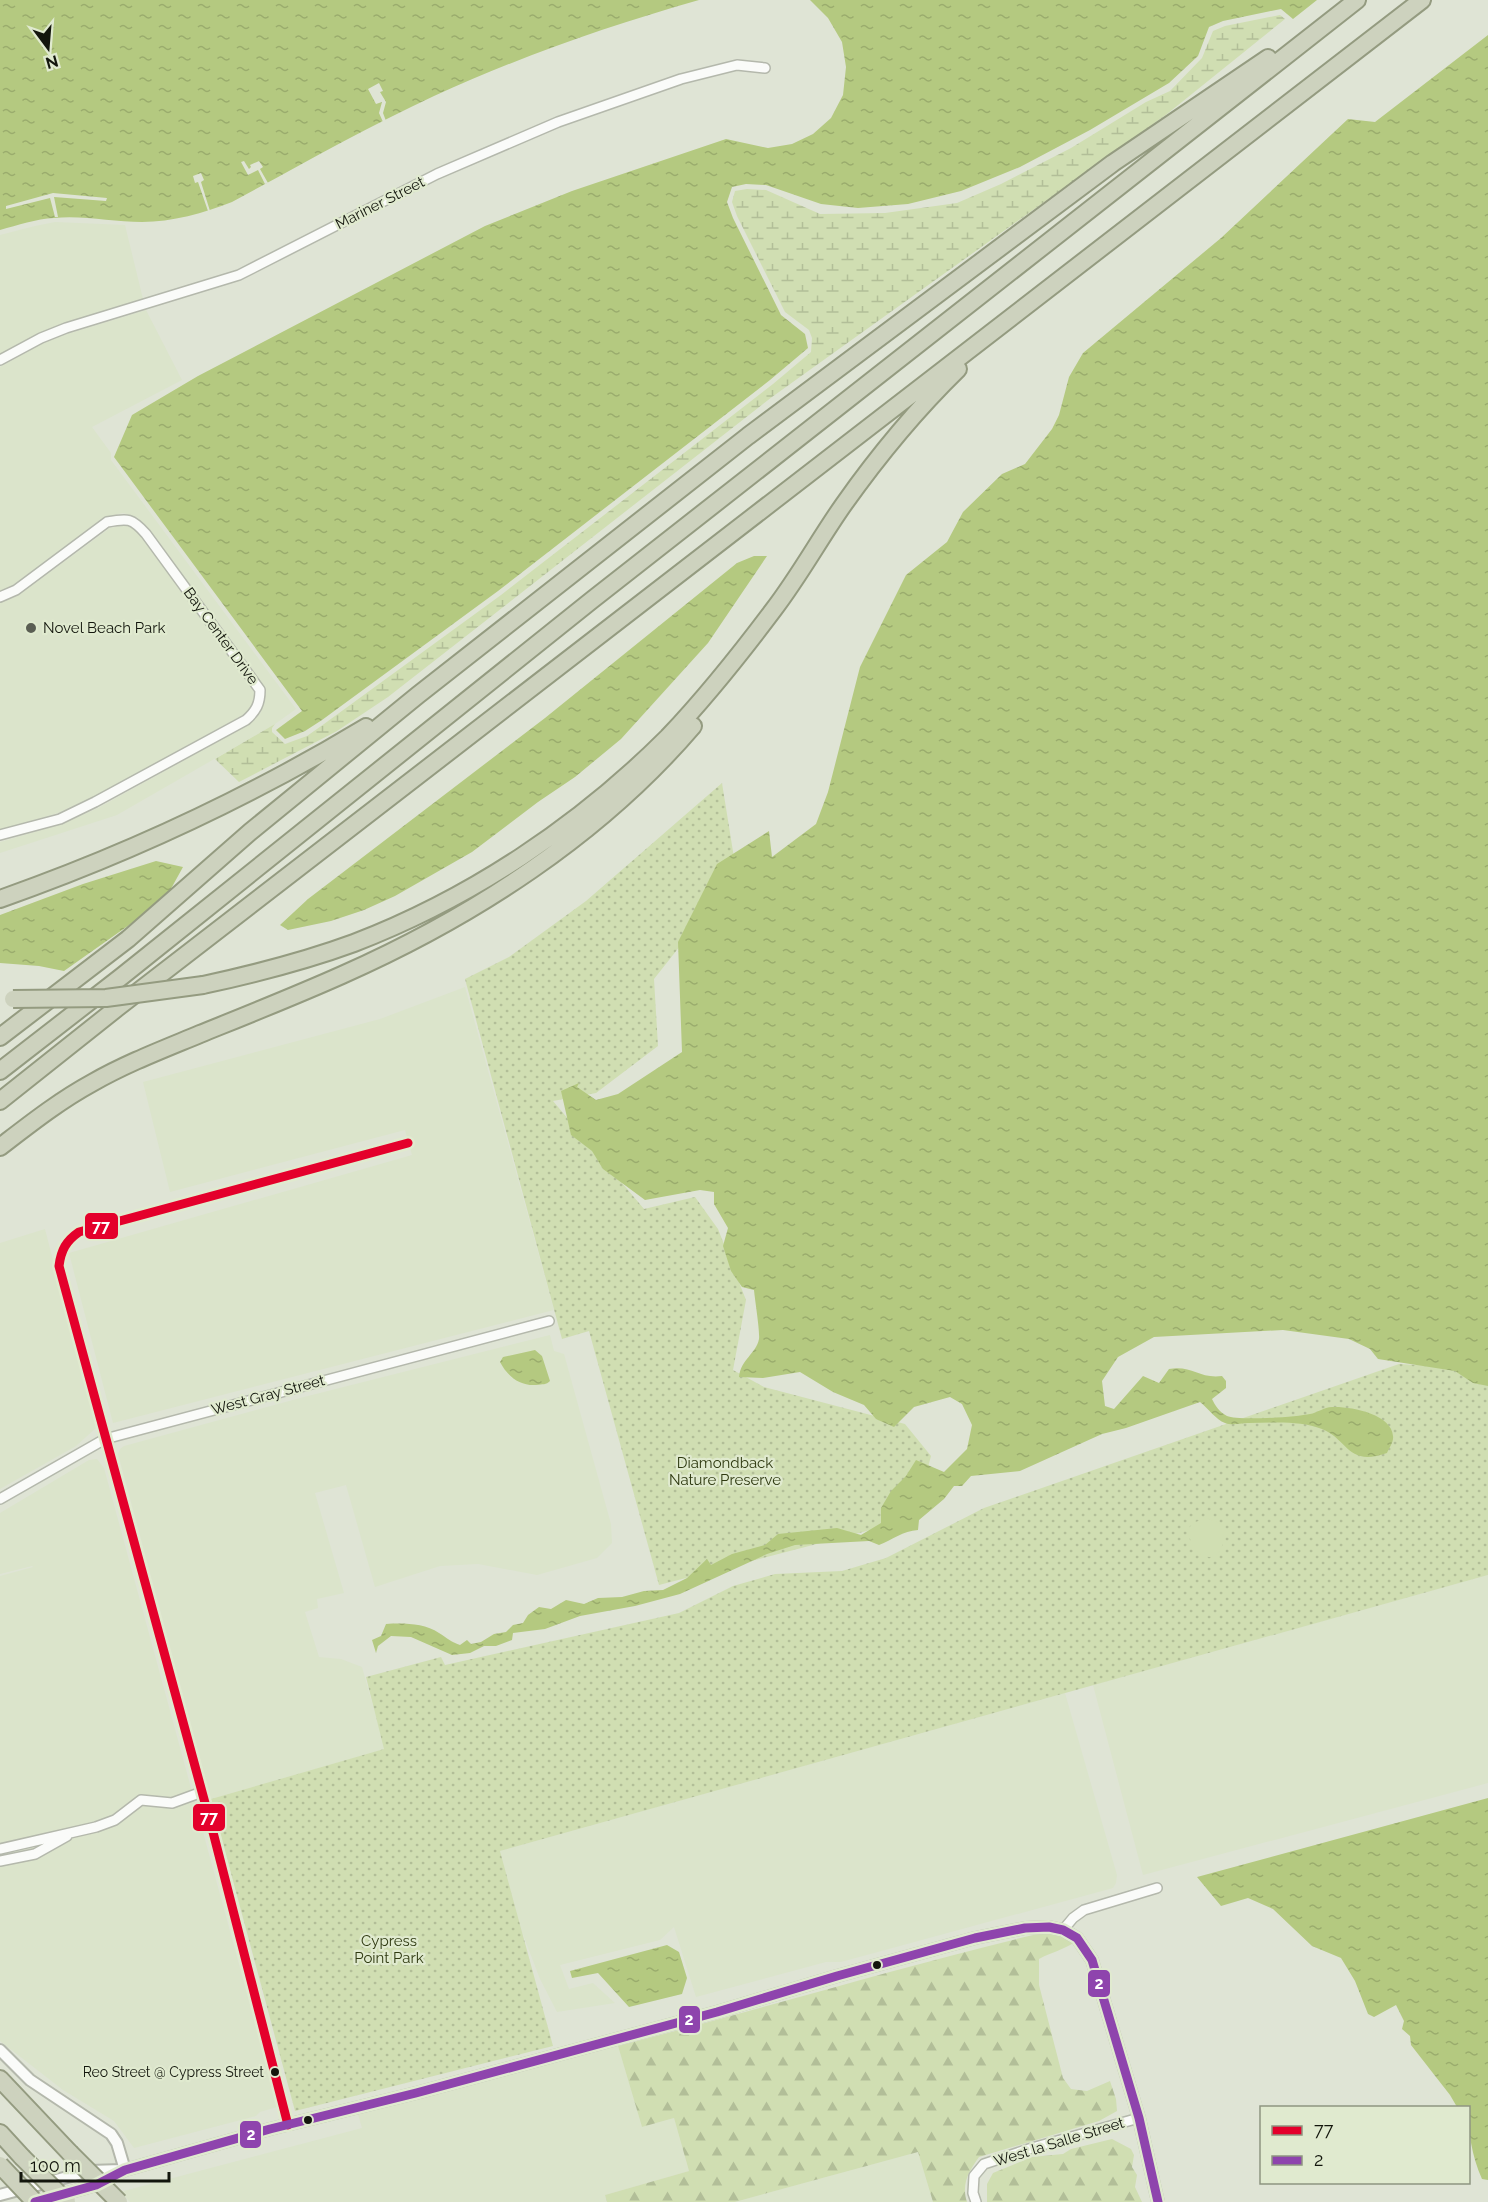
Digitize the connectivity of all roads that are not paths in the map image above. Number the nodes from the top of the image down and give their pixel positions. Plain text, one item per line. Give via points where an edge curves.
1 (1355, 0) edge
2 (1422, 0) edge
3 (765, 68) dead end
4 (1030, 303) junction
5 (0, 360) edge
6 (0, 597) edge
7 (776, 607) junction
8 (418, 695) junction
9 (0, 835) edge
10 (0, 898) edge
11 (6, 999) edge
12 (0, 1037) edge
13 (0, 1071) edge
14 (0, 1101) edge
15 (408, 1143) dead end
16 (0, 1148) edge
17 (549, 1321) dead end
18 (105, 1439) junction
19 (0, 1499) edge
20 (202, 1792) junction
21 (80, 1830) junction
22 (0, 1849) edge
23 (0, 1861) edge
24 (1157, 1888) dead end
25 (1063, 1930) junction
26 (0, 2050) edge
27 (0, 2079) edge
28 (1139, 2118) junction
29 (288, 2125) junction
30 (0, 2133) edge
31 (0, 2165) edge
32 (125, 2170) junction
33 (0, 2195) edge
34 (35, 2202) edge
35 (67, 2202) edge
36 (119, 2202) edge
37 (976, 2202) edge
38 (1158, 2202) edge

1 - 8 highway via 1113,163 830,372
1 - 13 highway
2 - 4 highway
3 - 5 street, Mariner Street via 737,65 681,79 558,122 437,174 239,275 66,328
4 - 7 highway via 905,426 843,506
4 - 14 highway
6 - 9 street, Bay Center Drive via 16,590 107,522 136,522 260,690 260,701 246,720 86,807 60,819
7 - 11 highway, bridge via 667,738 597,802 493,875 434,907 354,943 260,973 106,998
7 - 16 highway via 744,662 678,743 618,801 539,864 481,902 394,950 93,1082 45,1112
8 - 10 highway via 215,810 106,859
8 - 12 highway via 250,832 128,939
15 - 18 street via 79,1232 71,1238 62,1248 59,1266
17 - 18 street, West Gray Street
18 - 19 street, West Gray Street
18 - 20 street
20 - 21 street via 172,1803 141,1800 115,1820
20 - 29 street
21 - 22 street
21 - 23 street via 35,1854
24 - 25 street via 1084,1910
25 - 28 street via 1077,1938 1092,1960
25 - 29 street via 1038,1927 975,1938 706,2015
26 - 32 street via 30,2080 111,2134
27 - 36 highway, bridge
28 - 37 street, West la Salle Street via 984,2164 974,2176
28 - 38 street
29 - 32 street
30 - 35 highway, bridge
31 - 34 highway, bridge
32 - 33 street via 90,2171
32 - 34 street via 96,2185

